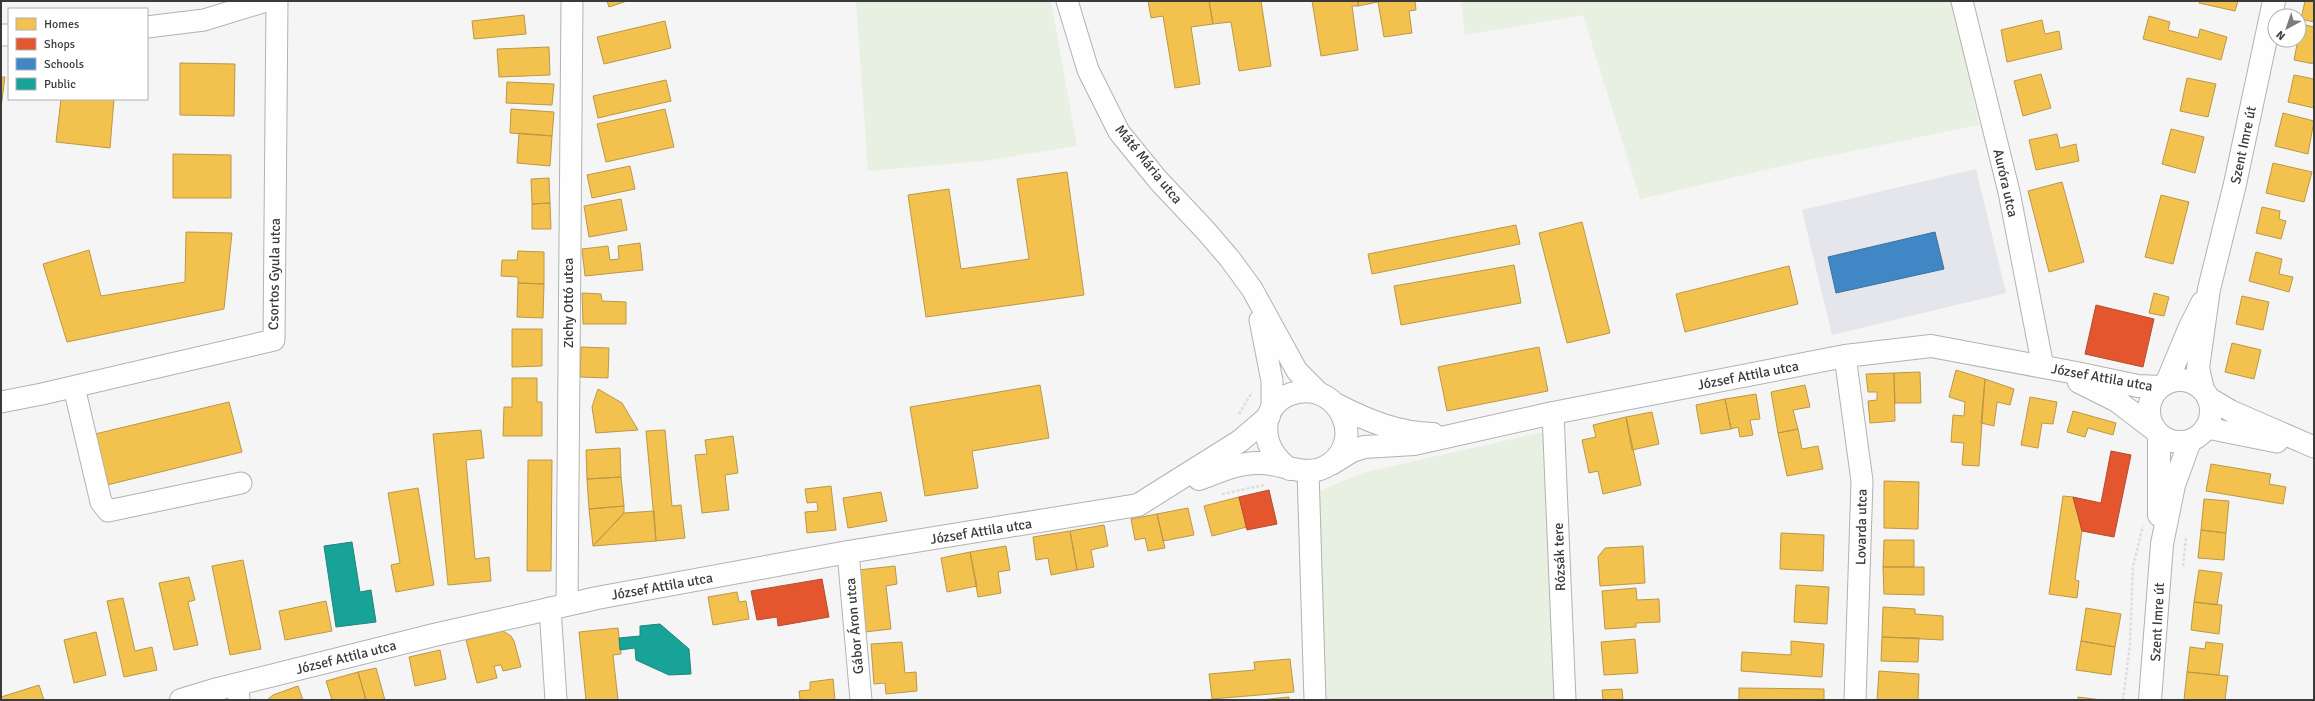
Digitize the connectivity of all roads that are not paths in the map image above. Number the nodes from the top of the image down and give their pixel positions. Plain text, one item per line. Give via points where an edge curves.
1 (266, 1) edge
2 (277, 1) edge
3 (572, 1) edge
4 (1067, 1) edge
5 (1962, 1) edge
6 (2274, 1) edge
7 (148, 26) edge
8 (1252, 289) junction
9 (2209, 289) junction
10 (1845, 356) junction
11 (2043, 367) junction
12 (2164, 385) junction
13 (74, 387) junction
14 (1319, 393) junction
15 (2206, 394) junction
16 (1, 402) edge
17 (1337, 405) junction
18 (1271, 412) junction
19 (1552, 413) junction
20 (2207, 428) junction
21 (2157, 432) junction
22 (1454, 434) junction
23 (2190, 441) junction
24 (2314, 446) edge
25 (2314, 450) edge
26 (1331, 464) junction
27 (1299, 470) junction
28 (241, 483) dead end
29 (1148, 500) junction
30 (2162, 544) junction
31 (848, 552) junction
32 (558, 606) junction
33 (239, 692) edge
34 (181, 700) edge
35 (556, 700) edge
36 (861, 700) edge
37 (1315, 700) edge
38 (1565, 700) edge
39 (1855, 700) edge
40 (2150, 700) edge

1 - 7 street via 204,20
2 - 13 street, Csortos Gyula utca via 274,340
3 - 32 street, Zichy Ottó utca
4 - 8 street, Máté Mária utca via 1088,70 1119,132 1158,180 1206,231
5 - 11 street, Auróra utca via 2010,192
6 - 9 street, Szent Imre út via 2235,184
8 - 14 street, Máté Mária utca via 1297,372
8 - 18 street, Máté Mária utca via 1263,328 1272,381
9 - 12 street, Szent Imre út
9 - 15 street, Szent Imre út via 2198,368
10 - 11 street, József Attila utca via 1931,346
10 - 19 street, József Attila utca
10 - 39 street, Lovarda utca via 1862,481
11 - 12 street, József Attila utca via 2138,386
11 - 21 street, József Attila utca via 2117,401
12 - 15 street via 2186,380
12 - 21 street via 2152,398 2149,412
13 - 16 street, Csortos Gyula utca
13 - 28 street via 101,502 108,511
14 - 17 street
14 - 18 street, József Attila utca via 1293,393 1281,399
15 - 20 street via 2211,416
15 - 24 street via 2231,411
17 - 22 street via 1389,428 1417,433
17 - 26 street via 1343,414 1347,431 1345,444
18 - 27 street via 1266,434 1268,445 1281,463
18 - 29 street, József Attila utca via 1240,441
19 - 22 street, József Attila utca
19 - 38 street, Rózsák tere
20 - 23 street
20 - 25 street
21 - 23 street via 2176,443
21 - 30 street, Szent Imre út via 2158,506
22 - 26 street via 1414,444 1364,447 1352,450
23 - 30 street, Szent Imre út via 2174,485
26 - 27 street via 1322,469
27 - 29 street, József Attila utca via 1260,462 1233,467
27 - 37 street
29 - 31 street, József Attila utca via 1138,506
30 - 40 street, Szent Imre út
31 - 32 street, József Attila utca
31 - 36 street, Gábor Áron utca
32 - 33 street, József Attila utca
32 - 35 street, Zichy Ottó utca
33 - 34 street, József Attila utca

